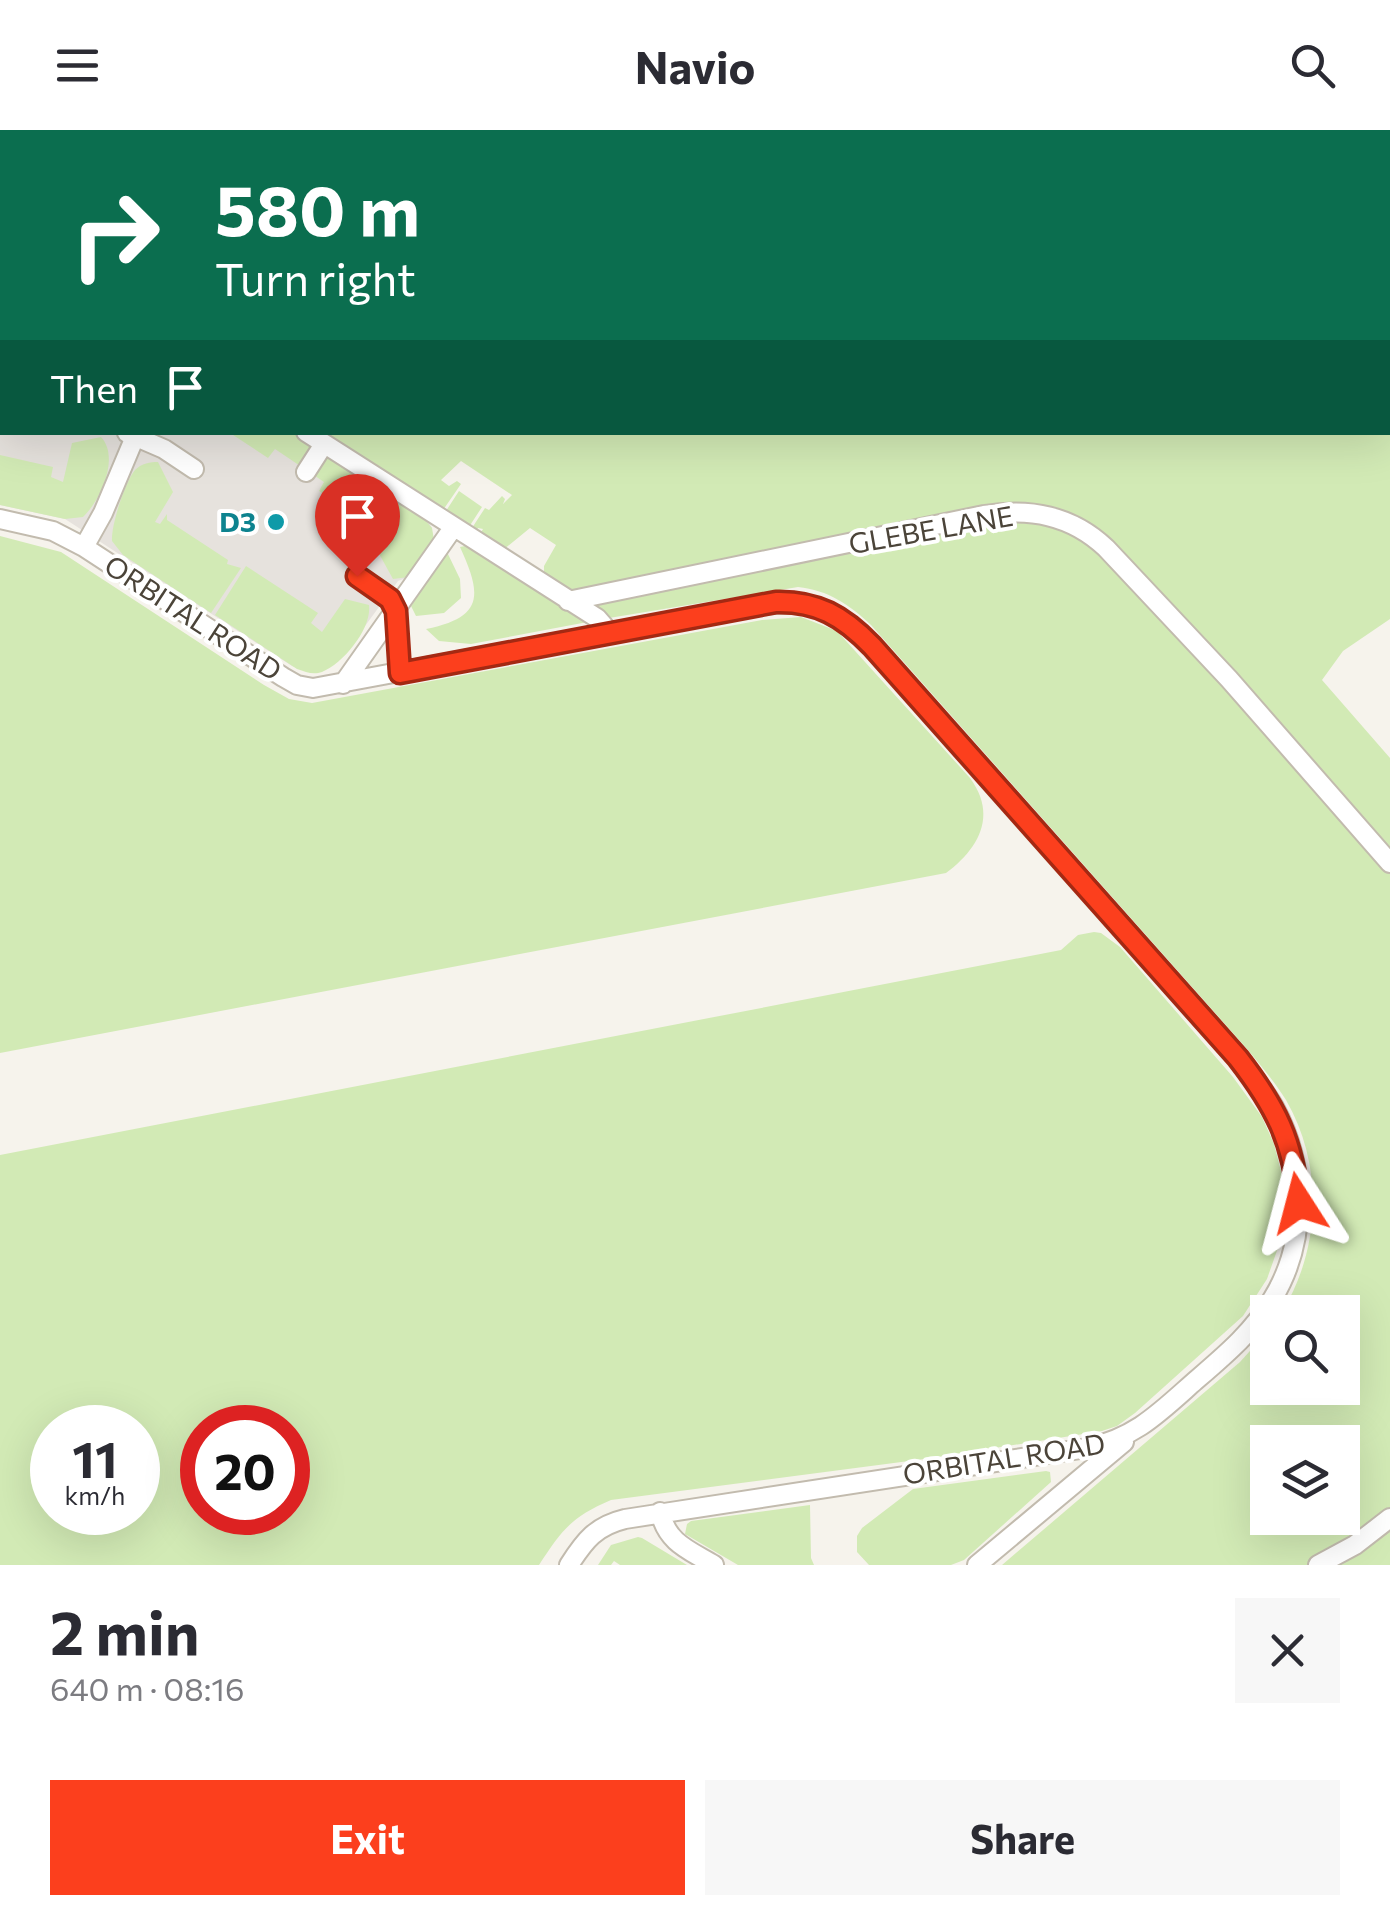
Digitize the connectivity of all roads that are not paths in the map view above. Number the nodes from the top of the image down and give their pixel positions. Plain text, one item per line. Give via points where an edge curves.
1 (133, 435) edge
2 (135, 435) edge
3 (310, 435) edge
4 (324, 444) junction
5 (194, 468) dead end
6 (306, 472) dead end
7 (0, 518) edge
8 (453, 528) junction
9 (84, 547) junction
10 (357, 576) dead end
11 (568, 601) junction
12 (396, 611) junction
13 (610, 633) junction
14 (400, 673) junction
15 (343, 684) junction
16 (1390, 863) edge
17 (1147, 1423) junction
18 (660, 1512) junction
19 (1390, 1518) edge
20 (569, 1565) edge
21 (714, 1565) edge
22 (976, 1565) edge
23 (1318, 1565) edge

1 - 9 street
2 - 5 street
3 - 4 street
4 - 6 street
4 - 8 street
7 - 9 street, ORBITAL ROAD via 53,531
8 - 11 street
8 - 12 street
9 - 15 street, ORBITAL ROAD via 297,685
10 - 12 street
11 - 13 street via 604,622
11 - 16 street, GLEBE LANE via 984,516 1060,518 1106,548
12 - 14 street
12 - 15 street
13 - 14 street, ORBITAL ROAD
13 - 17 street, ORBITAL ROAD via 776,602 809,604 839,616 1259,1084 1287,1136 1296,1170 1296,1237 1274,1297 1227,1353
14 - 15 street, ORBITAL ROAD
17 - 18 street, ORBITAL ROAD via 1125,1438 1087,1448
17 - 22 street
18 - 20 street, ORBITAL ROAD via 597,1528
18 - 21 street via 675,1542
19 - 23 street

